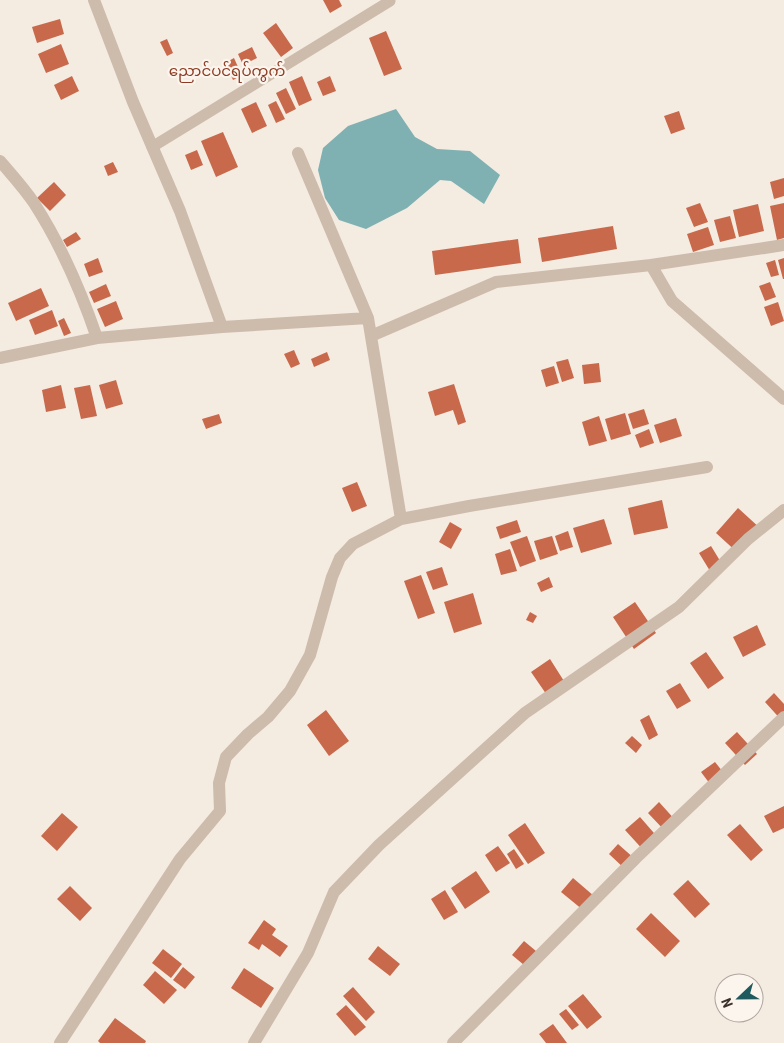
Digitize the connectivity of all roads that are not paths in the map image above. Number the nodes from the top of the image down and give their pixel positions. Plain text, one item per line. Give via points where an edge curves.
1 (94, 0) edge
2 (390, 1) edge
3 (152, 147) junction
4 (298, 153) dead end
5 (0, 161) edge
6 (784, 246) edge
7 (651, 265) junction
8 (368, 318) junction
9 (222, 327) junction
10 (371, 336) junction
11 (98, 338) junction
12 (0, 358) edge
13 (784, 398) edge
14 (706, 467) dead end
15 (784, 510) edge
16 (401, 519) junction
17 (784, 717) edge
18 (60, 1043) edge
19 (254, 1043) edge
20 (453, 1043) edge

1 - 3 street
2 - 3 lane
3 - 9 street via 180,211
4 - 8 street
5 - 11 street via 33,201 58,244
6 - 7 street
7 - 10 street via 496,282
7 - 13 street via 672,301
8 - 9 street
8 - 10 street
9 - 11 street
10 - 16 street
11 - 12 street
14 - 16 street
15 - 19 street via 748,539 678,607 525,713 379,845 334,892 308,953
16 - 18 street via 353,544 340,558 310,654 290,691 226,758 219,783 220,811 180,859
17 - 20 street via 636,858

